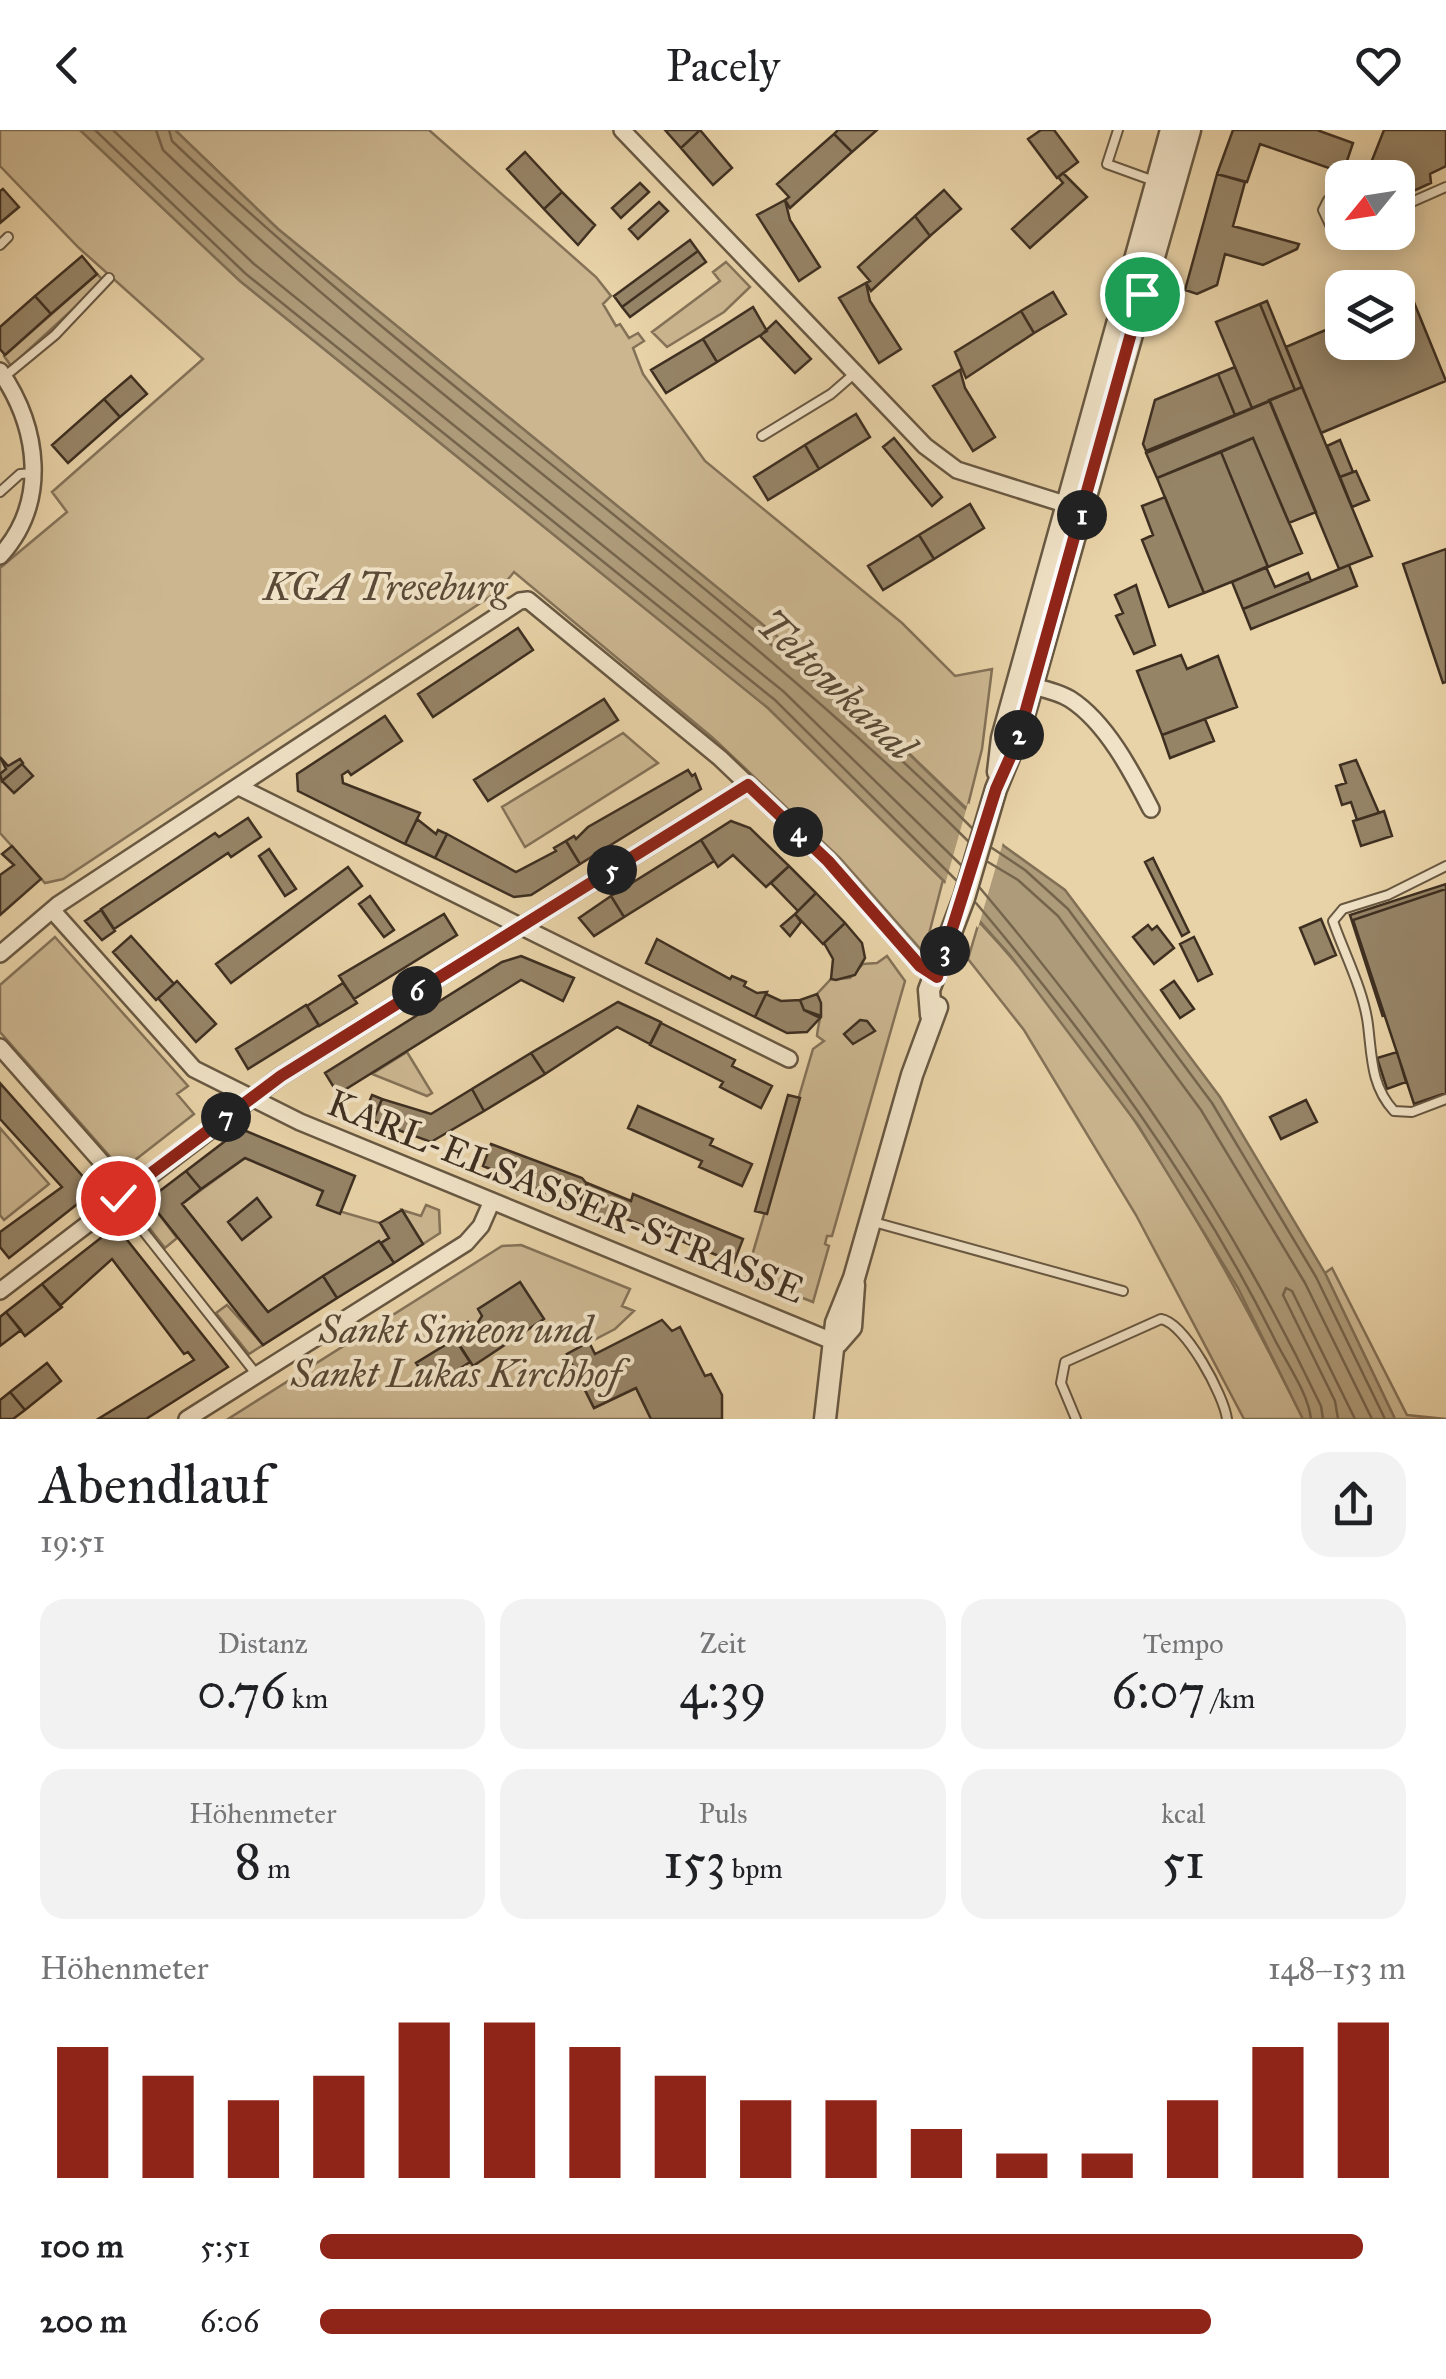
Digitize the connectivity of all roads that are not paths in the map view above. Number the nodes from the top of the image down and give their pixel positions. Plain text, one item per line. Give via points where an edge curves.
1 (622, 130) edge
2 (1118, 130) edge
3 (1171, 130) edge
4 (1190, 130) edge
5 (1156, 181) junction
6 (1446, 187) edge
7 (1415, 201) edge
8 (8, 237) dead end
9 (0, 245) edge
10 (109, 278) dead end
11 (2, 374) edge
12 (854, 374) junction
13 (762, 436) dead end
14 (34, 473) junction
15 (0, 492) edge
16 (1074, 507) junction
17 (0, 556) edge
18 (1027, 685) junction
19 (748, 785) junction
20 (240, 787) junction
21 (1151, 809) dead end
22 (1446, 866) edge
23 (52, 910) junction
24 (521, 927) junction
25 (0, 954) edge
26 (937, 977) junction
27 (0, 1047) edge
28 (789, 1059) dead end
29 (248, 1100) junction
30 (1446, 1100) edge
31 (123, 1195) junction
32 (492, 1201) junction
33 (870, 1222) junction
34 (0, 1291) edge
35 (1123, 1291) dead end
36 (836, 1342) junction
37 (257, 1375) junction
38 (827, 1409) edge
39 (187, 1419) edge
40 (836, 1419) edge
41 (1076, 1419) edge
42 (1227, 1419) edge

1 - 12 street
2 - 5 lane via 1107,164
3 - 5 street
4 - 16 street
5 - 16 street
6 - 7 lane
8 - 9 lane
10 - 11 lane via 55,336
11 - 14 street via 25,419
12 - 13 lane
12 - 16 street via 957,470
14 - 15 lane via 20,474
14 - 17 street via 31,499
16 - 18 street
18 - 21 street via 1082,708
18 - 26 street via 1014,750
19 - 20 street via 534,602 520,601
19 - 24 street
19 - 26 street
20 - 23 street
20 - 24 street
22 - 30 lane via 1344,909 1333,921 1368,1023 1382,1098 1394,1111 1412,1112
23 - 25 street
23 - 29 street, KARL-ELSASSER-STRASSE via 194,1068
24 - 28 street
24 - 29 street
26 - 33 street via 942,994
27 - 31 street
29 - 31 street
29 - 32 street, KARL-ELSASSER-STRASSE
31 - 34 street
31 - 37 lane
32 - 36 street, KARL-ELSASSER-STRASSE
32 - 37 street via 466,1243
33 - 35 lane
33 - 36 street via 854,1278 855,1314
36 - 38 street
37 - 39 street
38 - 40 street
41 - 42 lane via 1061,1383 1064,1362 1161,1318 1180,1329

